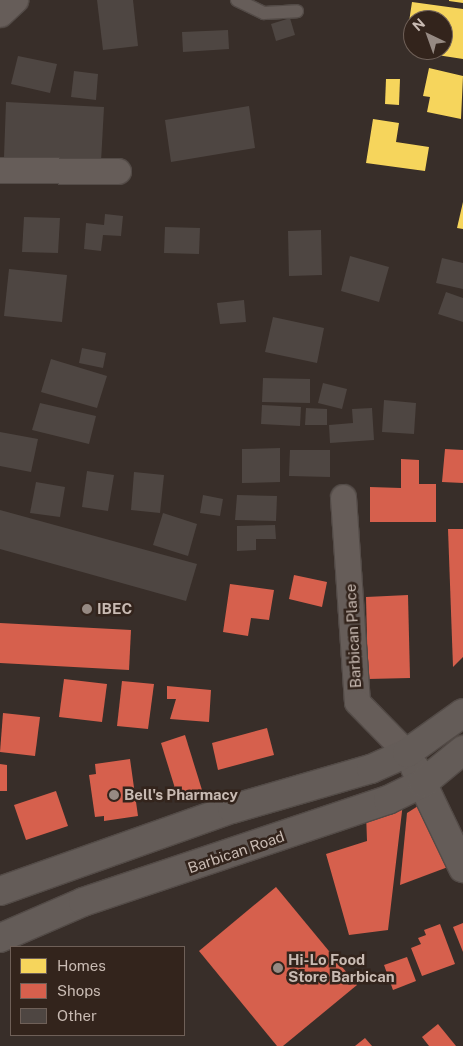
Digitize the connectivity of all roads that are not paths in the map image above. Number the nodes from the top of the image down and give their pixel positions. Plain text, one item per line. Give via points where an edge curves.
1 (15, 0) edge
2 (237, 0) edge
3 (297, 11) dead end
4 (0, 14) edge
5 (0, 170) edge
6 (118, 171) dead end
7 (343, 497) dead end
8 (453, 721) edge
9 (407, 753) junction
10 (462, 753) edge
11 (423, 783) junction
12 (463, 868) edge
13 (0, 891) edge
14 (0, 938) edge

1 - 4 street
2 - 3 lane via 264,13
5 - 6 street
7 - 9 street, Barbican Place via 356,702
8 - 9 main road
8 - 10 main road
9 - 11 main road
9 - 13 main road
10 - 11 main road, Barbican Road
11 - 12 main road
11 - 14 main road, Barbican Road via 388,800 83,902

